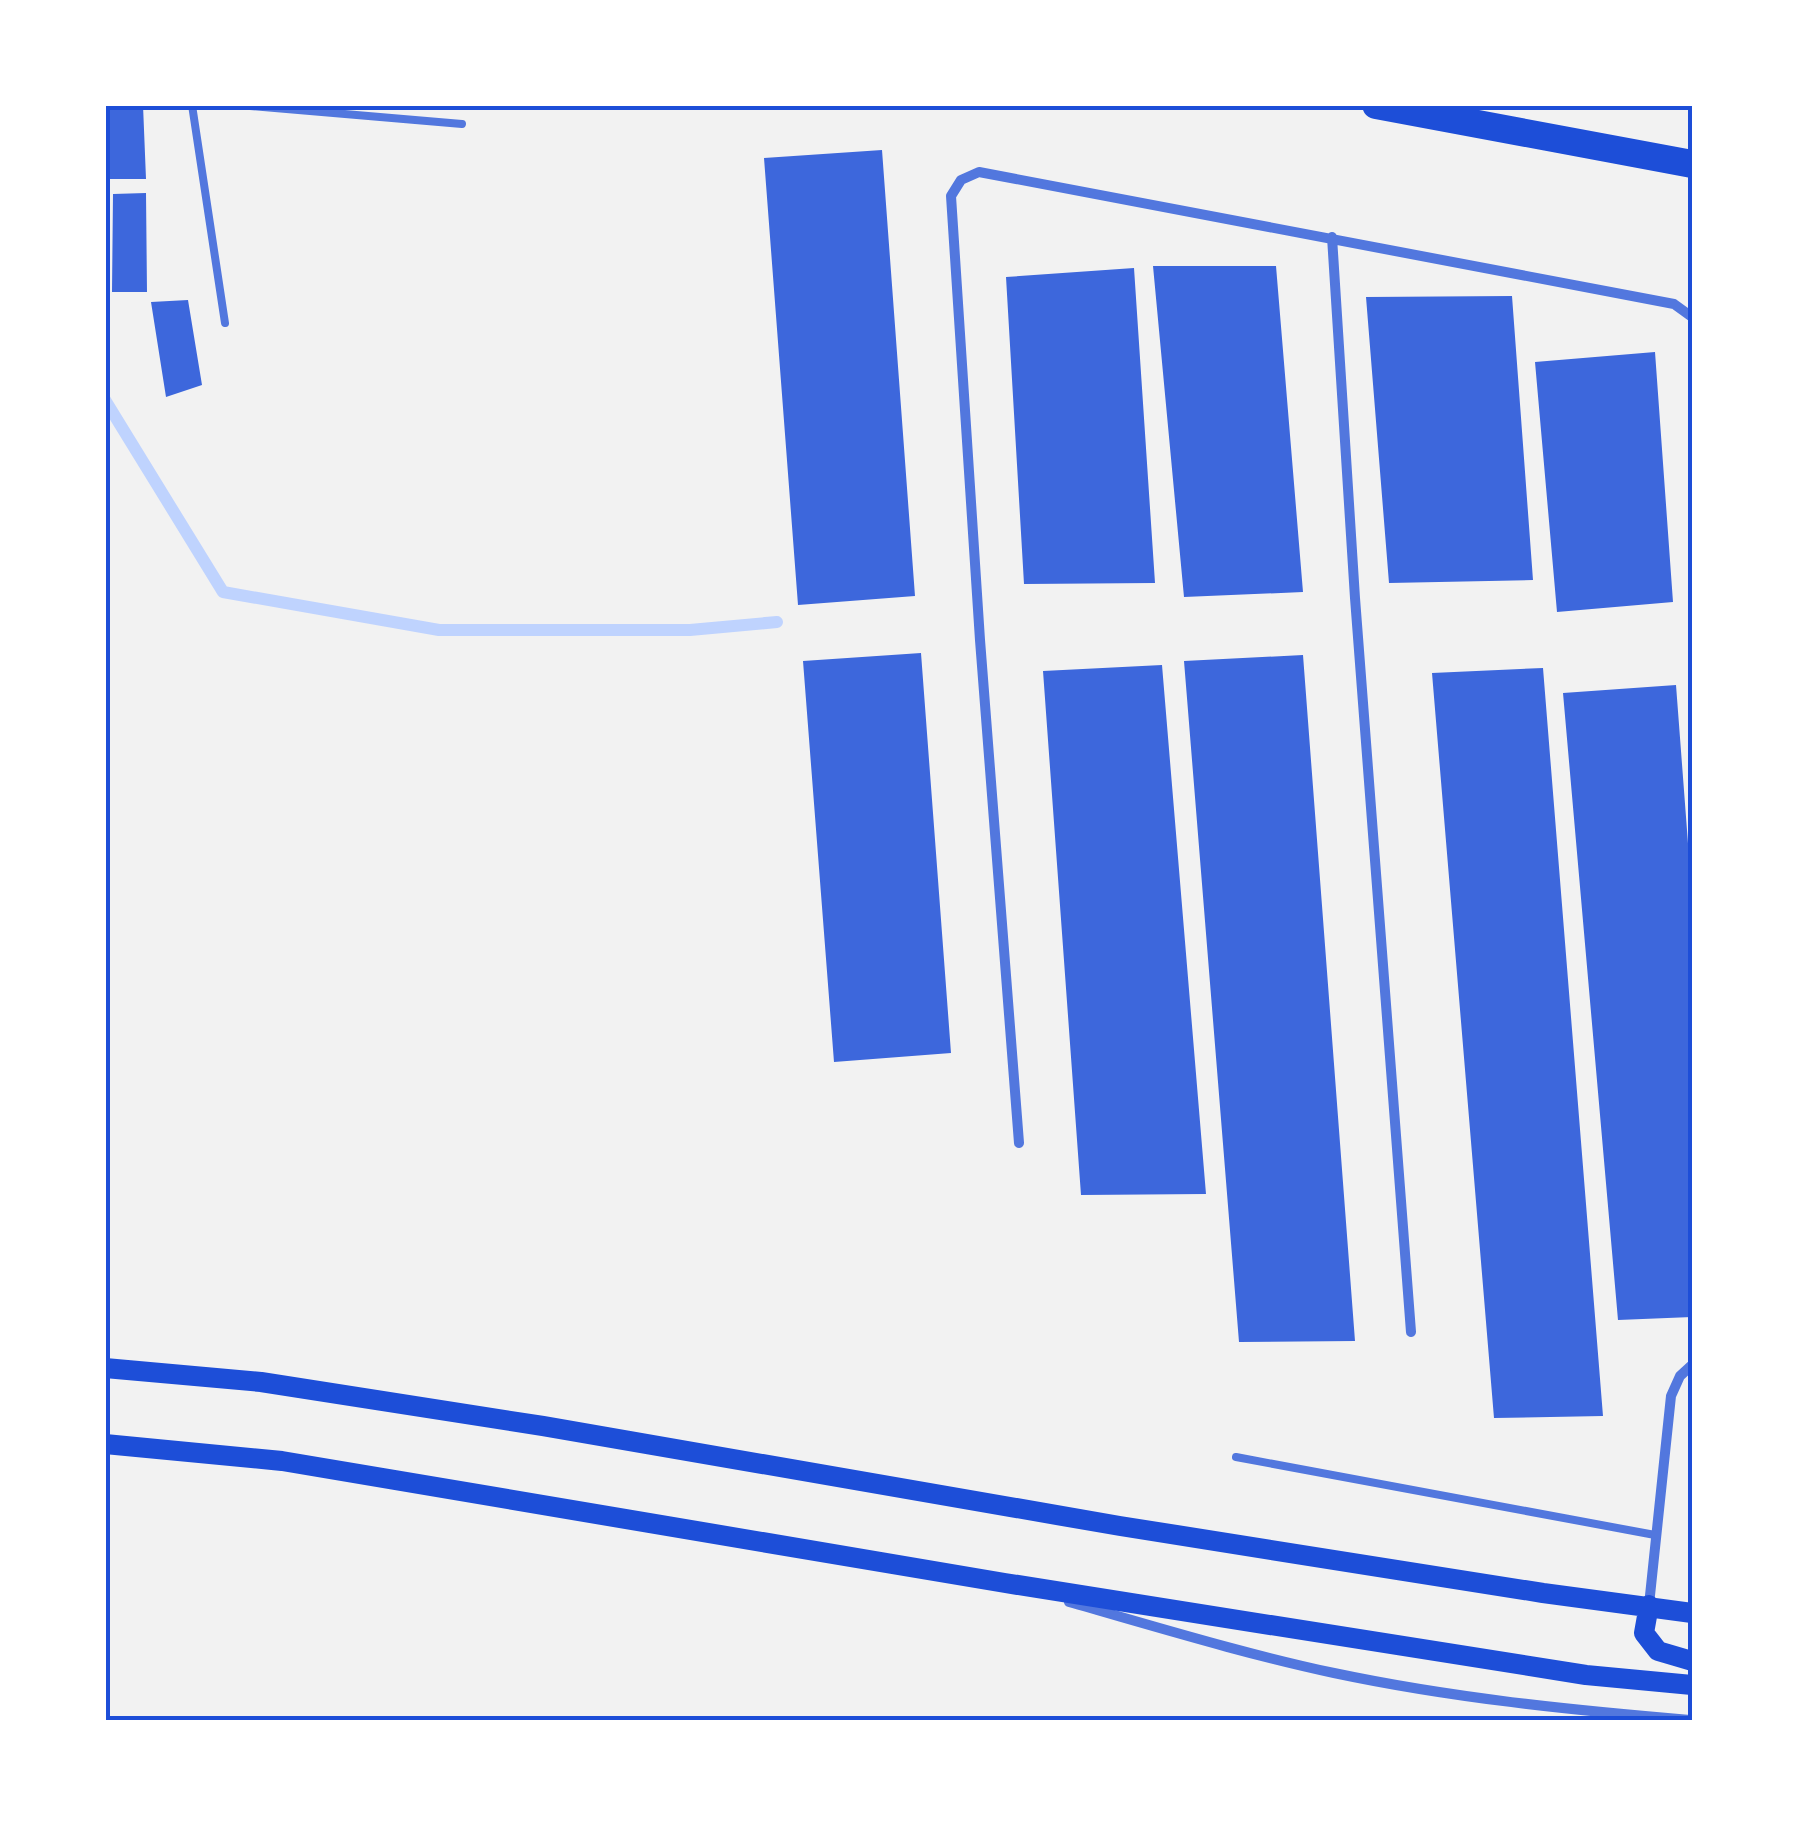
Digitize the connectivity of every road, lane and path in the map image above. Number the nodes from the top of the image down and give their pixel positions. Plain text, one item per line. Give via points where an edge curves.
1 (192, 105) edge
2 (238, 105) edge
3 (1376, 105) edge
4 (462, 124) dead end
5 (1692, 164) edge
6 (1332, 238) junction
7 (1692, 317) edge
8 (225, 324) dead end
9 (1020, 1143) dead end
10 (1411, 1332) dead end
11 (1692, 1366) edge
12 (105, 1368) edge
13 (105, 1444) edge
14 (1236, 1457) dead end
15 (1655, 1534) junction
16 (1005, 1583) junction
17 (1648, 1605) junction
18 (1692, 1613) edge
19 (1692, 1661) edge
20 (1692, 1684) edge
21 (1690, 1720) edge

1 - 8 lane
2 - 4 lane
3 - 5 highway
6 - 7 street via 1674,304
6 - 9 street via 979,172 961,180 951,196
6 - 10 street
11 - 15 street via 1671,1396
12 - 17 main road via 298,1388 1139,1529
13 - 16 main road via 282,1461
14 - 15 lane
15 - 17 street
16 - 20 main road via 1586,1675
16 - 21 street via 1334,1673 1479,1699
17 - 18 main road
17 - 19 main road via 1644,1634 1658,1651

